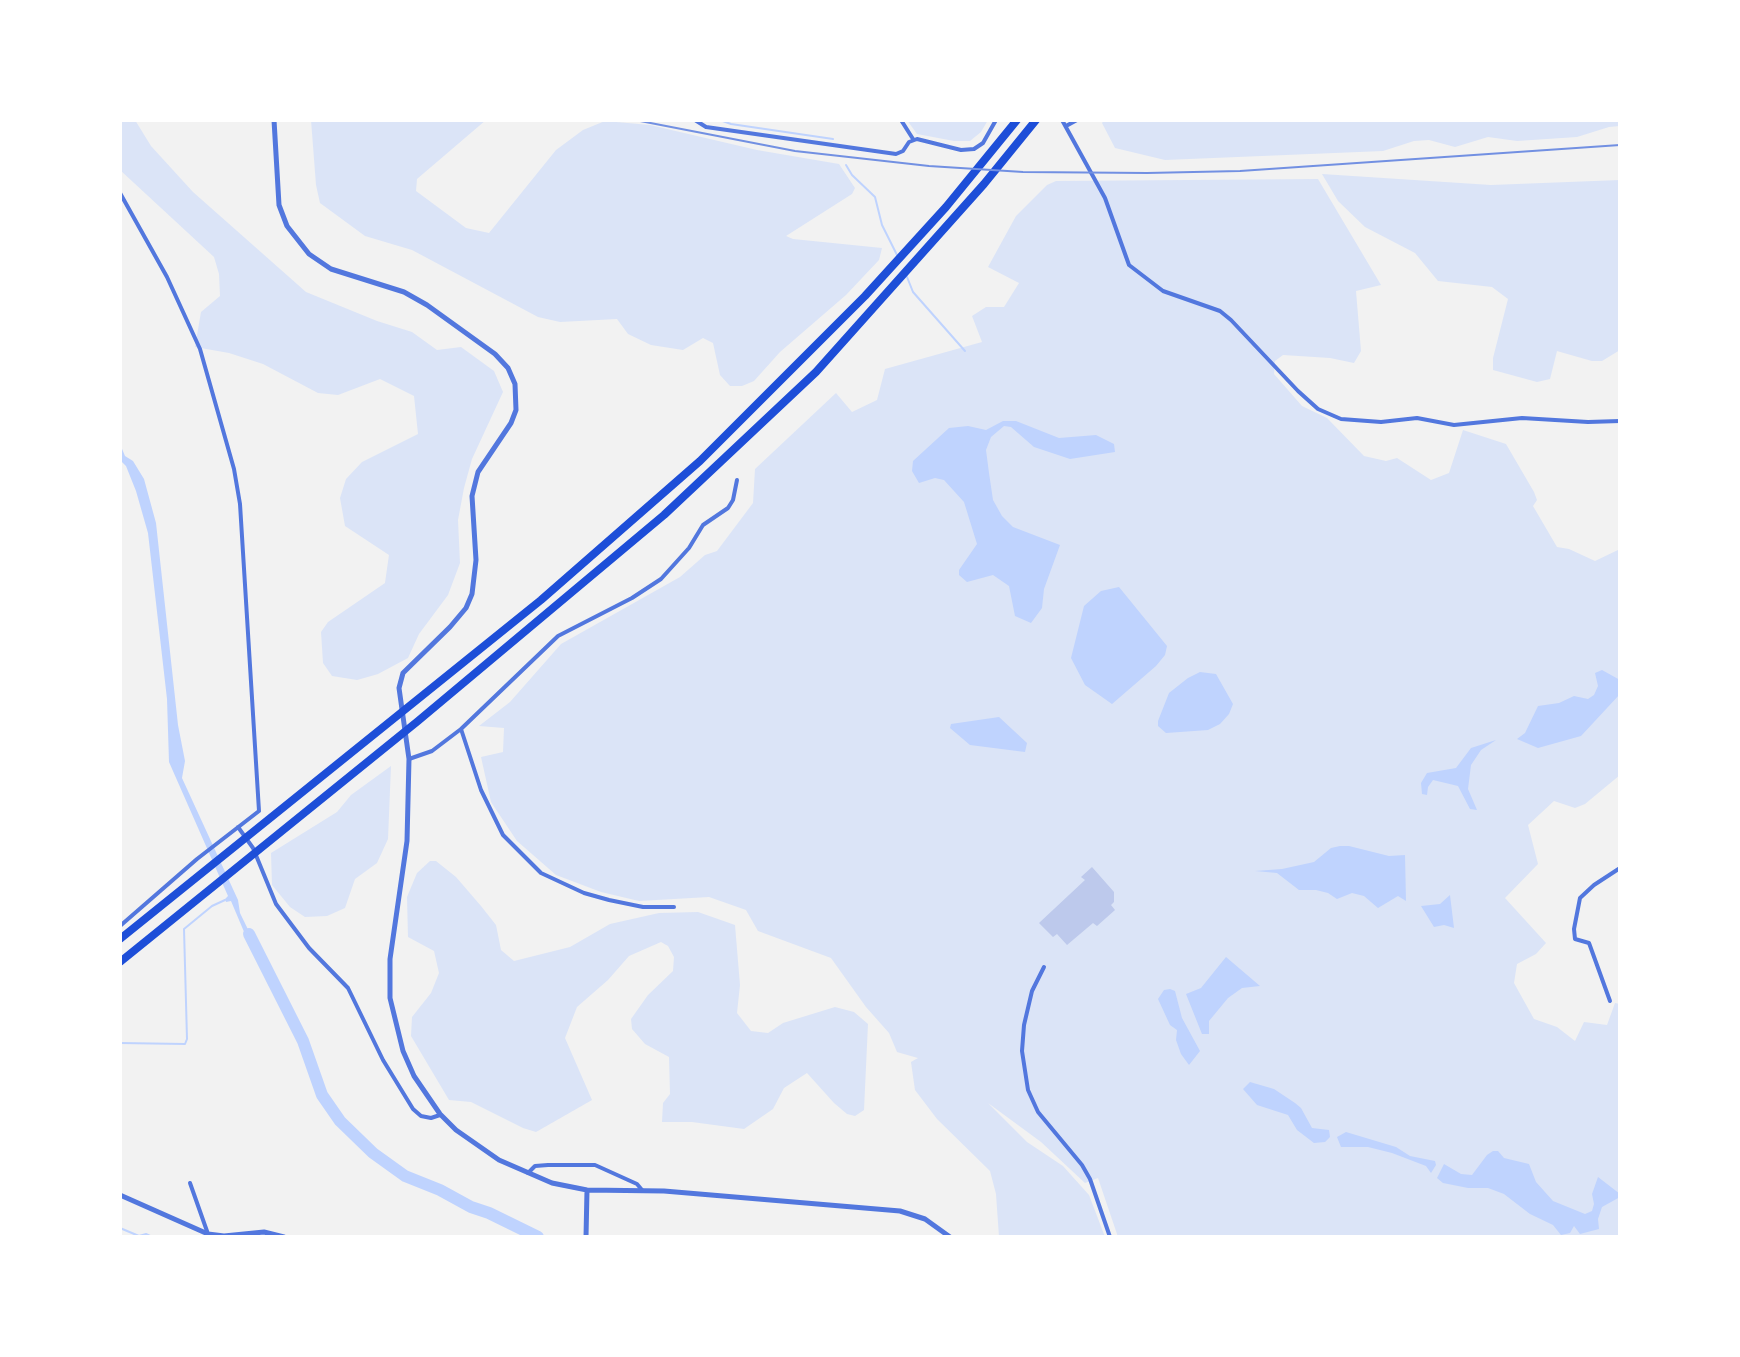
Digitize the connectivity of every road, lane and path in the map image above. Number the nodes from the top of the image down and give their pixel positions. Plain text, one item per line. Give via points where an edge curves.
1 (274, 120) edge
2 (695, 120) edge
3 (901, 120) edge
4 (996, 120) edge
5 (1017, 120) edge
6 (1036, 120) edge
7 (1077, 120) edge
8 (1064, 123) edge
9 (913, 139) junction
10 (120, 193) edge
11 (1620, 421) edge
12 (737, 480) dead end
13 (461, 729) junction
14 (409, 759) junction
15 (238, 827) junction
16 (1620, 868) edge
17 (674, 907) dead end
18 (120, 926) edge
19 (120, 939) edge
20 (120, 962) edge
21 (1044, 967) dead end
22 (1610, 1001) dead end
23 (440, 1114) junction
24 (528, 1173) junction
25 (190, 1183) dead end
26 (587, 1190) junction
27 (642, 1190) junction
28 (120, 1195) edge
29 (208, 1234) junction
30 (284, 1237) edge
31 (586, 1237) edge
32 (950, 1237) edge
33 (1110, 1237) edge

1 - 14 street via 279,205 287,226 309,254 331,269 404,292 427,305 495,354 515,384 516,410 478,472 472,496 472,594 450,627 403,673 399,688
2 - 9 street via 706,127 896,154
3 - 9 street
4 - 9 street via 983,143 967,150
5 - 19 highway via 865,296 700,461 541,600
6 - 20 highway via 816,372 664,515
7 - 8 street
8 - 11 street via 1105,198 1129,265 1163,291 1220,311 1318,409 1341,419 1417,418 1454,425 1522,418
10 - 15 street via 200,349 236,478 259,811
12 - 13 street via 728,508 703,525 661,579 558,636
13 - 14 street via 432,751
13 - 17 street via 497,824 511,846 541,873 596,897
14 - 23 street via 407,841 390,959 390,998 403,1051
15 - 18 street
15 - 23 street via 253,848 276,904 348,988 413,1109 431,1118
16 - 22 street via 1585,892 1575,919 1574,939 1589,943
21 - 33 street via 1024,1025 1028,1090 1038,1112 1090,1179
23 - 24 street via 478,1147
24 - 26 street
24 - 27 street via 535,1166 595,1165
25 - 29 street
26 - 27 street
26 - 31 street
27 - 32 street via 900,1211 925,1219
28 - 29 street
29 - 30 street via 264,1232

